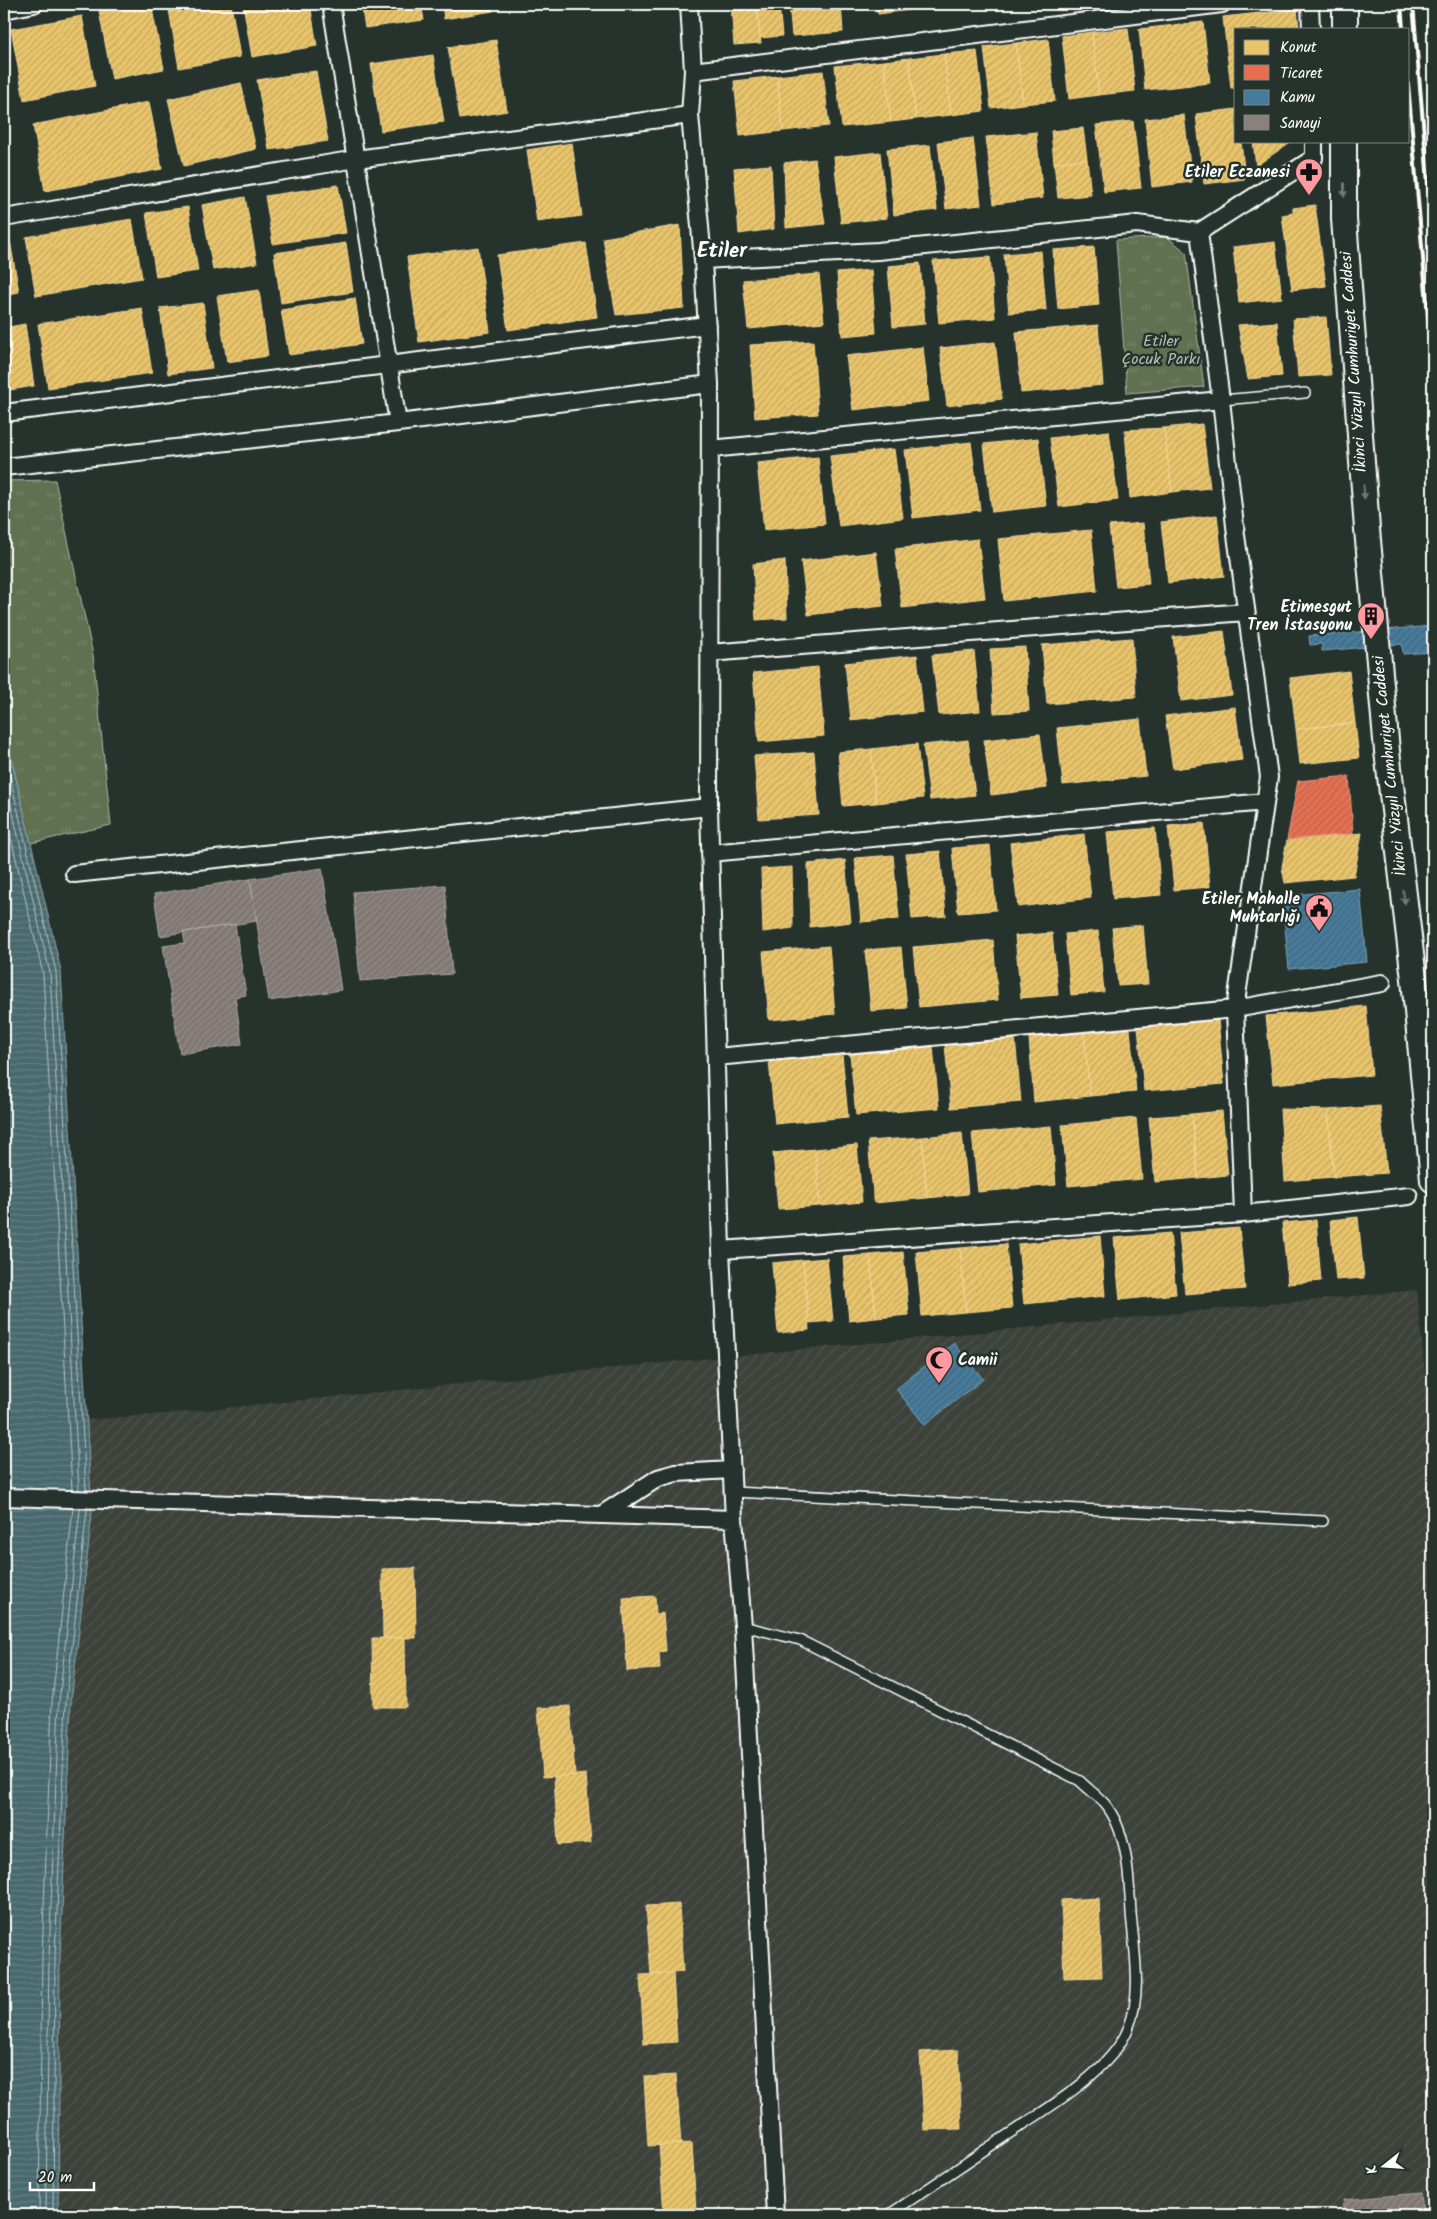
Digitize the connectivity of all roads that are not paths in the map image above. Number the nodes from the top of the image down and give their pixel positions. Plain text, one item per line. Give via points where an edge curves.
1 (34, 4) edge
2 (331, 4) edge
3 (690, 4) edge
4 (1222, 4) edge
5 (1310, 4) edge
6 (1345, 4) edge
7 (4, 10) edge
8 (1311, 28) edge
9 (1345, 28) edge
10 (693, 71) junction
11 (690, 115) junction
12 (1314, 142) edge
13 (1344, 142) edge
14 (356, 158) junction
15 (4, 218) edge
16 (1199, 232) junction
17 (703, 260) junction
18 (707, 325) junction
19 (389, 365) junction
20 (710, 384) junction
21 (1305, 393) dead end
22 (1221, 400) junction
23 (4, 413) edge
24 (398, 423) junction
25 (710, 449) junction
26 (4, 467) edge
27 (1246, 612) junction
28 (709, 653) junction
29 (1265, 802) junction
30 (708, 807) junction
31 (710, 853) junction
32 (74, 874) dead end
33 (1382, 983) dead end
34 (1235, 1009) junction
35 (716, 1057) junction
36 (1433, 1180) edge
37 (1409, 1196) dead end
38 (1243, 1214) junction
39 (721, 1250) junction
40 (732, 1470) junction
41 (733, 1492) junction
42 (4, 1498) edge
43 (601, 1515) junction
44 (734, 1519) junction
45 (1323, 1521) dead end
46 (743, 1626) junction
47 (775, 2215) edge
48 (888, 2215) edge

1 - 7 street
2 - 14 street
3 - 10 street
4 - 10 street
5 - 8 street
6 - 9 main road
10 - 11 street
11 - 14 street
11 - 17 street
12 - 16 street via 1314,158
13 -> 36 main road, İkinci Yüzyıl Cumhuriyet Caddesi via 1344,219 1369,558
14 - 15 street
14 - 19 street
16 - 17 street via 1137,224 878,251
16 - 22 street
17 - 18 street
18 - 19 street
18 - 20 street
19 - 23 street
19 - 24 street
20 - 24 street
20 - 25 street
21 - 22 lane
22 - 25 street
22 - 27 street
24 - 26 street
25 - 28 street
27 - 28 street
27 - 29 street via 1269,777
28 - 30 street
29 - 31 street
29 - 34 street
30 - 31 street
30 - 32 street
31 - 35 street
33 - 34 street
34 - 35 street
34 - 38 street
35 - 39 street
37 - 38 street
38 - 39 street
39 - 40 street
40 - 41 street
40 - 43 street via 676,1473 658,1478
41 - 44 street
41 - 45 lane
42 - 43 street
43 - 44 street
44 - 46 street
46 - 47 street
46 - 48 lane via 800,1640 1080,1781 1105,1804 1113,1817 1125,1855 1137,2000 1128,2030 1114,2052 1069,2093

